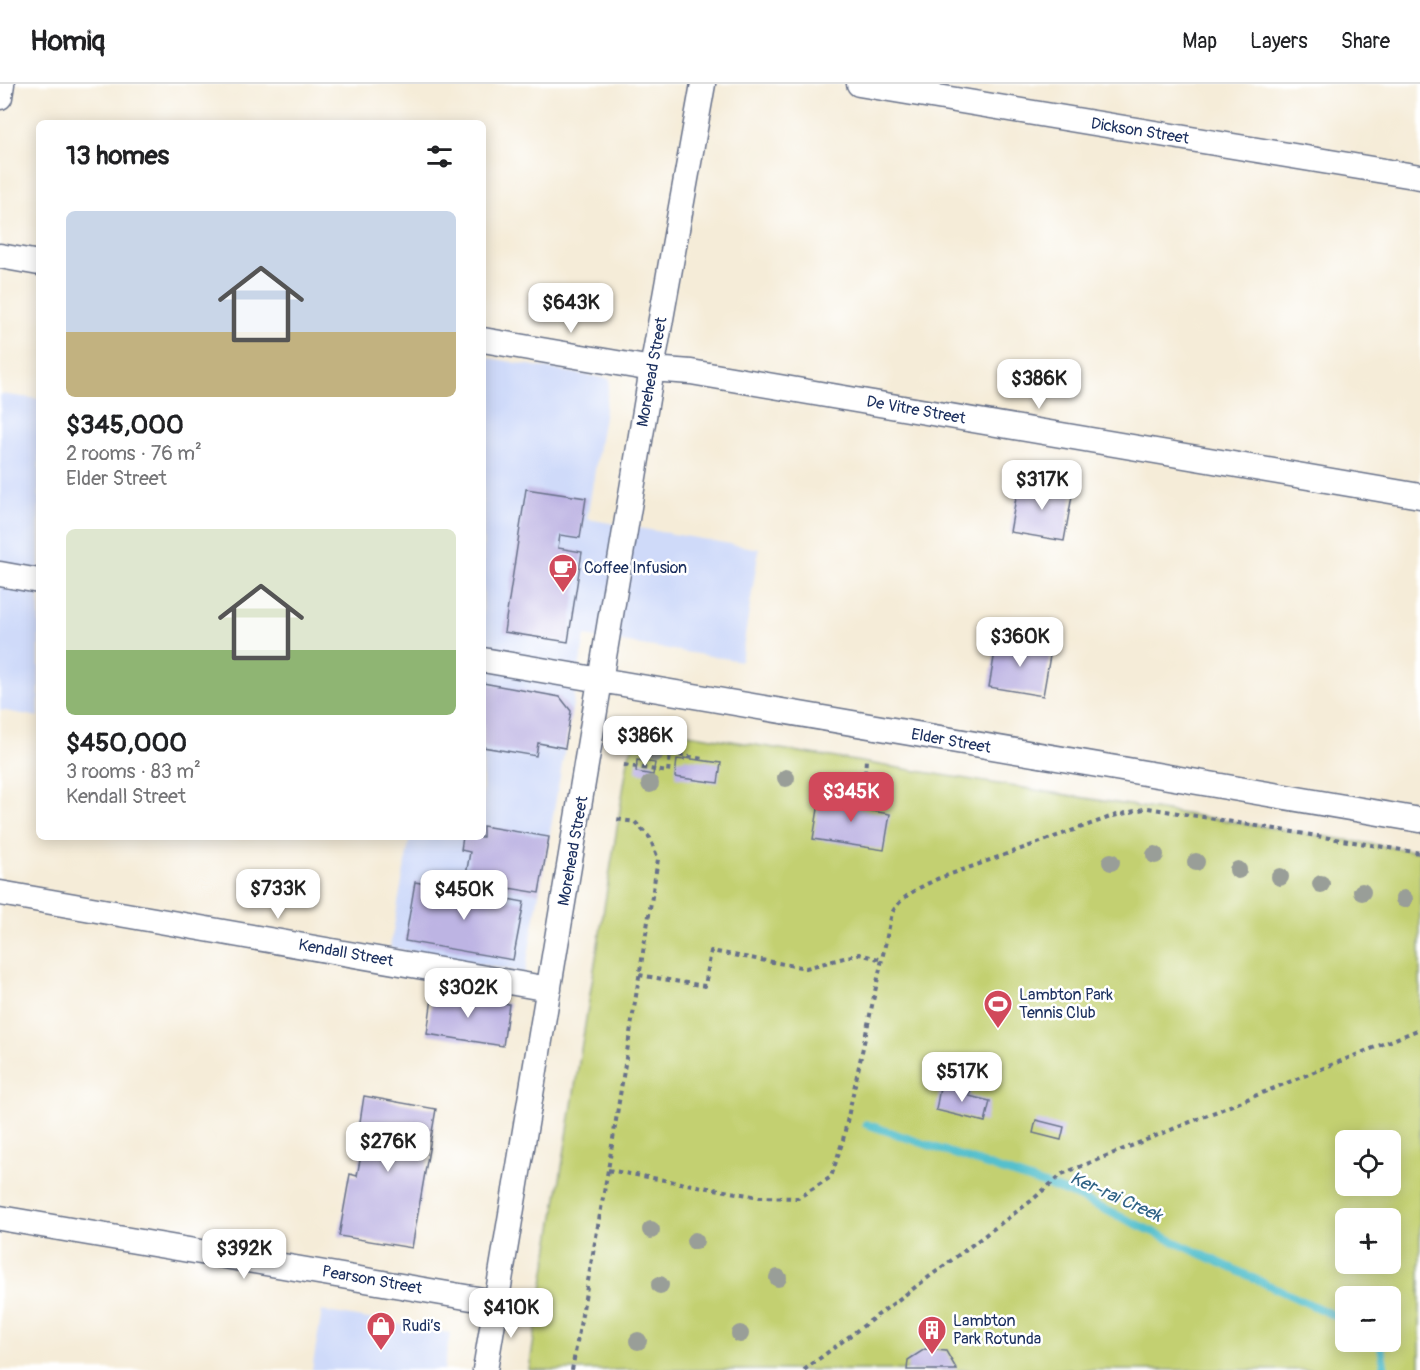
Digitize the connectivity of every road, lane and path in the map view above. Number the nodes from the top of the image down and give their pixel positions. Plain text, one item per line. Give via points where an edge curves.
1 (2, 84) edge
2 (703, 84) edge
3 (859, 84) edge
4 (0, 97) edge
5 (1420, 177) edge
6 (0, 256) edge
7 (36, 262) edge
8 (486, 341) edge
9 (652, 369) junction
10 (1420, 496) edge
11 (0, 574) edge
12 (36, 580) edge
13 (486, 661) edge
14 (601, 682) junction
15 (704, 759) dead end
16 (867, 759) dead end
17 (624, 765) dead end
18 (863, 810) dead end
19 (615, 819) dead end
20 (1420, 820) edge
21 (1420, 853) edge
22 (0, 893) edge
23 (883, 960) junction
24 (639, 975) junction
25 (549, 989) junction
26 (1420, 1029) edge
27 (608, 1170) junction
28 (0, 1218) edge
29 (495, 1302) junction
30 (485, 1370) edge
31 (573, 1370) edge
32 (804, 1370) edge

1 - 4 street
2 - 9 street, Morehead Street
3 - 5 street, Dickson Street
6 - 7 street
8 - 9 street, De Vitre Street
9 - 10 street, De Vitre Street via 702,374
9 - 14 street, Morehead Street
11 - 12 street
13 - 14 street, Elder Street
14 - 20 street, Elder Street
14 - 25 street, Morehead Street
15 - 17 path via 670,754 668,771
16 - 18 path
19 - 24 path via 635,822 650,838 658,859
21 - 23 path via 1148,808 1113,816 937,879 911,892 892,913
22 - 25 street, Kendall Street
23 - 24 path via 859,954 806,968 711,951 705,986
23 - 27 path via 843,1140 831,1177 798,1198 759,1197
24 - 27 path
25 - 29 street, Morehead Street
26 - 32 path via 1062,1174
27 - 31 path
28 - 29 street, Pearson Street
29 - 30 street, Morehead Street

